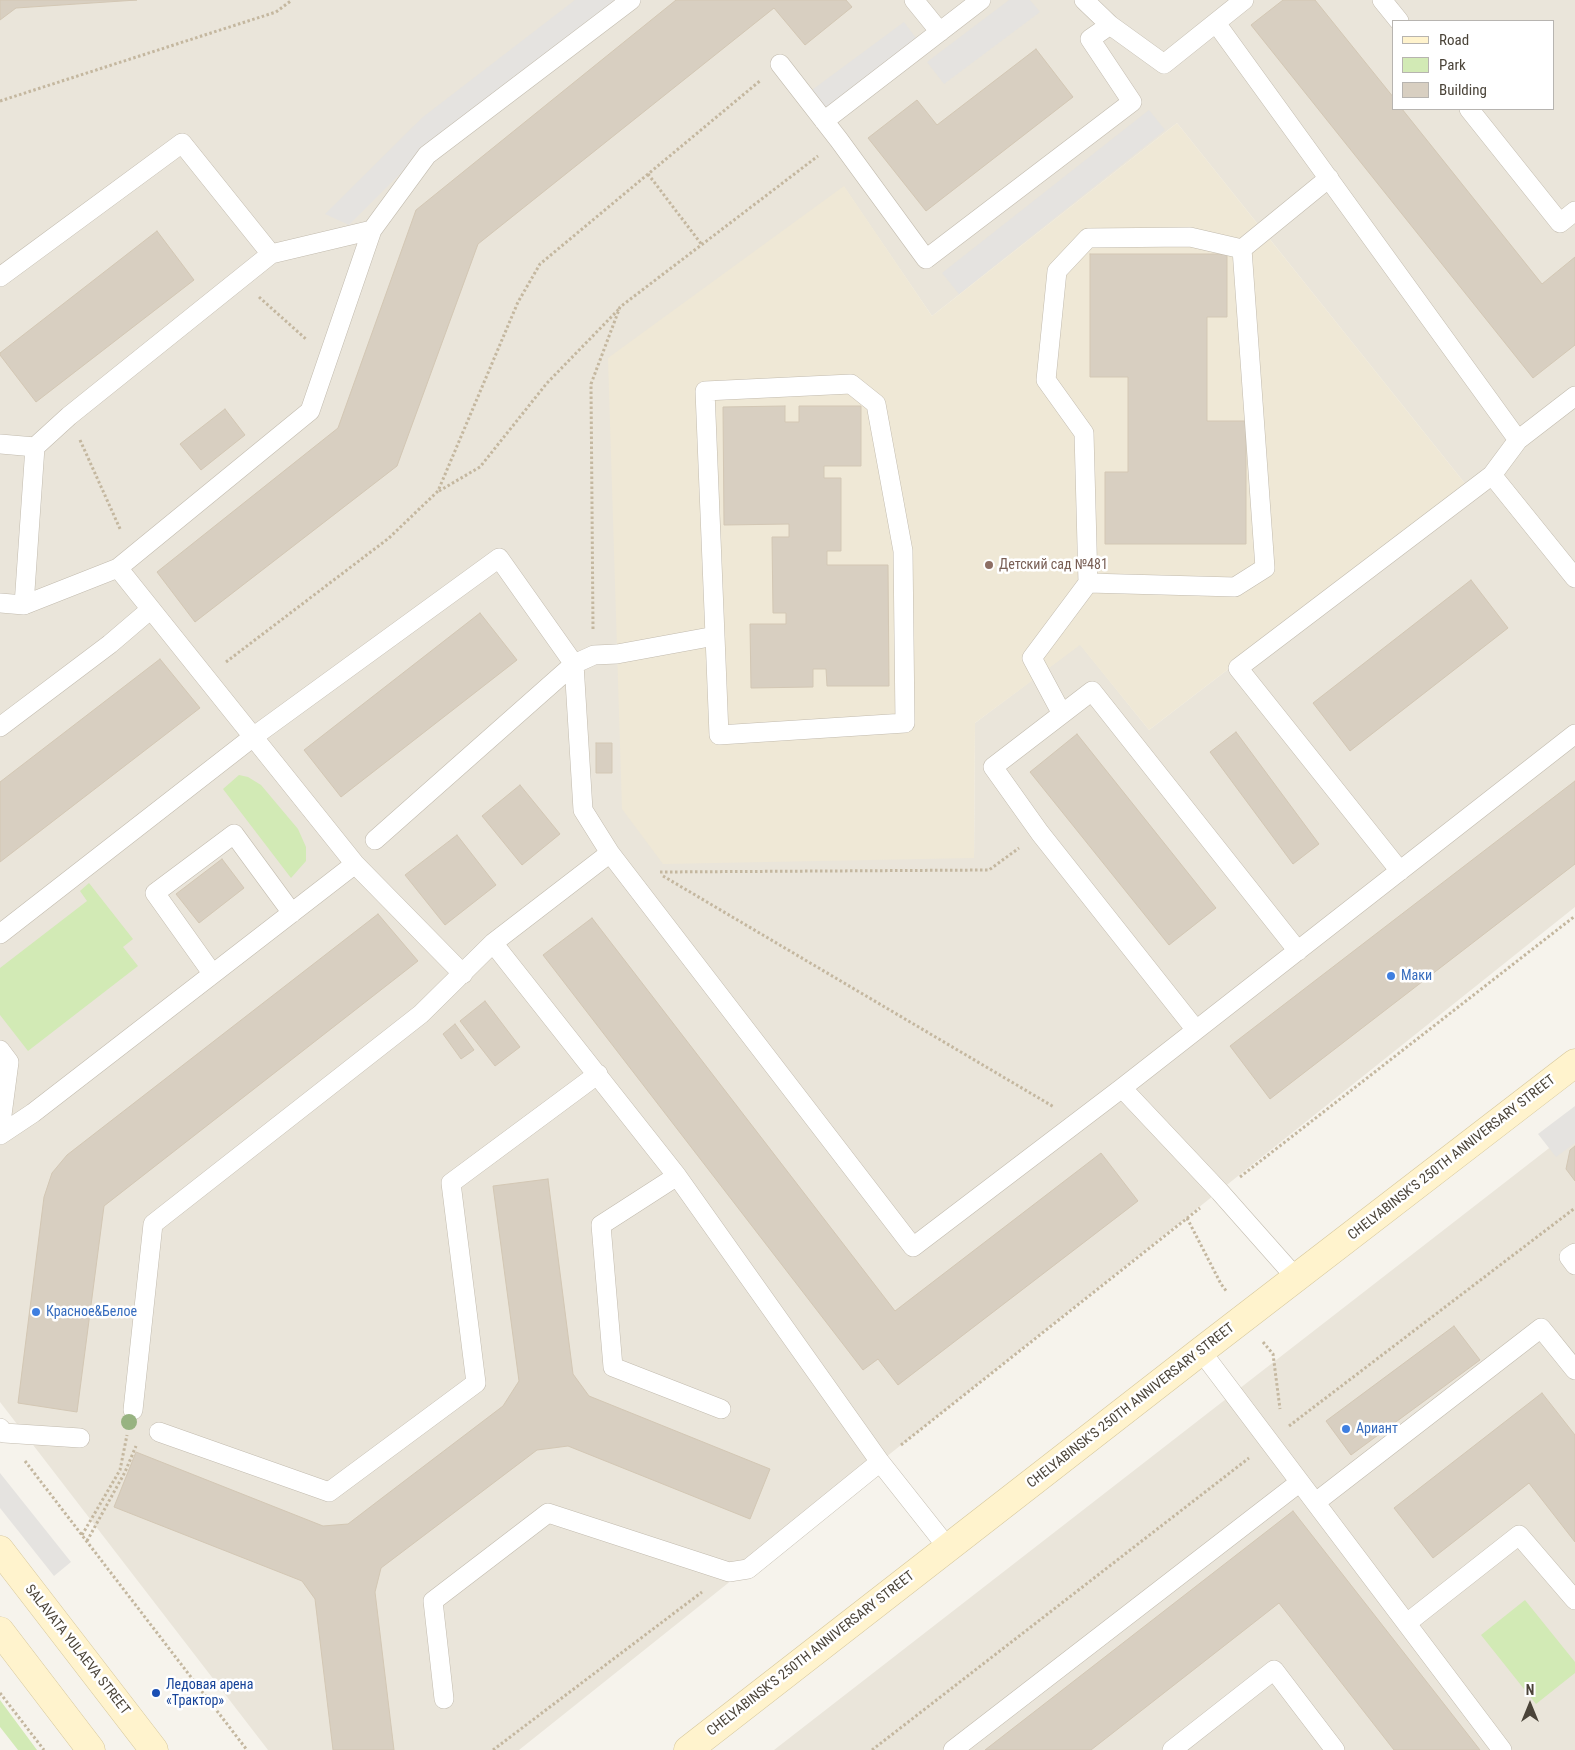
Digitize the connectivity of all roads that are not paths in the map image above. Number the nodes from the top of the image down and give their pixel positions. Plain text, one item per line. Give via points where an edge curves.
1 (631, 0) edge
2 (914, 0) edge
3 (981, 0) edge
4 (1084, 0) edge
5 (1244, 0) edge
6 (1382, 0) edge
7 (1398, 20) edge
8 (1216, 23) junction
9 (1110, 26) junction
10 (940, 32) junction
11 (780, 64) road end
12 (1470, 110) edge
13 (824, 121) junction
14 (1329, 178) junction
15 (1575, 211) edge
16 (372, 230) junction
17 (1242, 249) junction
18 (271, 254) junction
19 (0, 277) edge
20 (1575, 396) edge
21 (1518, 440) junction
22 (0, 444) edge
23 (35, 447) junction
24 (1492, 475) junction
25 (125, 562) junction
26 (1575, 578) edge
27 (1088, 583) junction
28 (0, 603) edge
29 (24, 605) junction
30 (151, 609) junction
31 (715, 636) junction
32 (574, 664) junction
33 (1062, 714) junction
34 (0, 727) edge
35 (1575, 734) edge
36 (253, 737) junction
37 (375, 840) dead end
38 (610, 853) junction
39 (355, 864) junction
40 (1400, 871) junction
41 (292, 913) junction
42 (0, 934) edge
43 (494, 943) junction
44 (1298, 951) junction
45 (212, 973) junction
46 (463, 974) junction
47 (1196, 1030) junction
48 (0, 1050) edge
49 (1575, 1063) edge
50 (598, 1074) junction
51 (1122, 1088) junction
52 (0, 1130) edge
53 (0, 1135) edge
54 (677, 1176) junction
55 (1575, 1253) edge
56 (1575, 1265) edge
57 (1297, 1278) junction
58 (1201, 1351) junction
59 (1575, 1370) edge
60 (721, 1409) dead end
61 (133, 1410) dead end
62 (2, 1431) edge
63 (159, 1432) road end
64 (80, 1438) dead end
65 (880, 1462) junction
66 (1300, 1482) junction
67 (1316, 1502) junction
68 (948, 1548) junction
69 (0, 1550) edge
70 (1575, 1600) edge
71 (1407, 1623) junction
72 (0, 1631) edge
73 (444, 1699) dead end
74 (92, 1750) edge
75 (154, 1750) edge
76 (688, 1750) edge
77 (953, 1750) edge
78 (1172, 1750) edge
79 (1335, 1750) edge
80 (1502, 1750) edge

1 - 16 lane via 427,155
2 - 10 lane
3 - 10 lane
4 - 9 lane
5 - 8 lane
6 - 7 lane
8 - 9 lane via 1164,64
8 - 14 lane
9 - 13 lane via 1090,39 1132,102 926,259
10 - 13 lane
11 - 13 lane
12 - 15 lane via 1560,223
14 - 17 lane
14 - 21 lane
16 - 18 lane
16 - 25 lane via 310,411
17 - 27 lane via 1265,568 1235,587
17 - 27 lane via 1190,237 1088,238 1058,271 1046,380 1084,433
18 - 19 lane via 182,143
18 - 23 lane
20 - 21 lane
21 - 24 lane
22 - 23 lane
23 - 29 lane
24 - 26 lane
24 - 40 lane via 1238,668
25 - 29 lane
25 - 30 lane
27 - 33 lane via 1032,658
28 - 29 lane
30 - 34 lane
30 - 36 lane
31 - 31 lane via 719,735 905,723 903,551 876,404 851,384 705,391
31 - 32 lane via 617,654 594,655
32 - 36 lane via 500,558
32 - 37 lane
32 - 38 lane via 583,810
33 - 44 lane via 1092,691
33 - 47 lane via 993,767 1040,833
35 - 40 lane
36 - 39 lane
36 - 42 lane
38 - 43 lane
38 - 51 lane via 913,1247
39 - 41 lane
39 - 46 lane
40 - 44 lane
41 - 45 lane
41 - 45 lane via 234,834 155,893
43 - 46 lane
43 - 50 lane
44 - 47 lane
45 - 53 lane via 41,1107
46 - 61 lane via 421,1014 154,1224
47 - 51 lane
48 - 52 lane via 9,1062
49 - 57 street, CHELYABINSK'S 250TH ANNIVERSARY STREET
50 - 54 lane
50 - 63 lane via 451,1183 476,1384 328,1492
51 - 57 lane
54 - 60 lane via 601,1225 613,1367
54 - 65 lane
55 - 56 lane via 1569,1257
57 - 58 street, CHELYABINSK'S 250TH ANNIVERSARY STREET
58 - 66 lane
58 - 68 street, CHELYABINSK'S 250TH ANNIVERSARY STREET
59 - 67 lane via 1541,1328
62 - 64 lane
65 - 68 lane
65 - 73 lane via 748,1569 729,1572 548,1513 433,1600
66 - 67 lane
66 - 77 lane
67 - 71 lane
68 - 76 street, CHELYABINSK'S 250TH ANNIVERSARY STREET
69 - 75 street, SALAVATA YULAEVA STREET
70 - 71 lane via 1519,1535
71 - 80 lane
72 - 74 street
78 - 79 lane via 1274,1670

